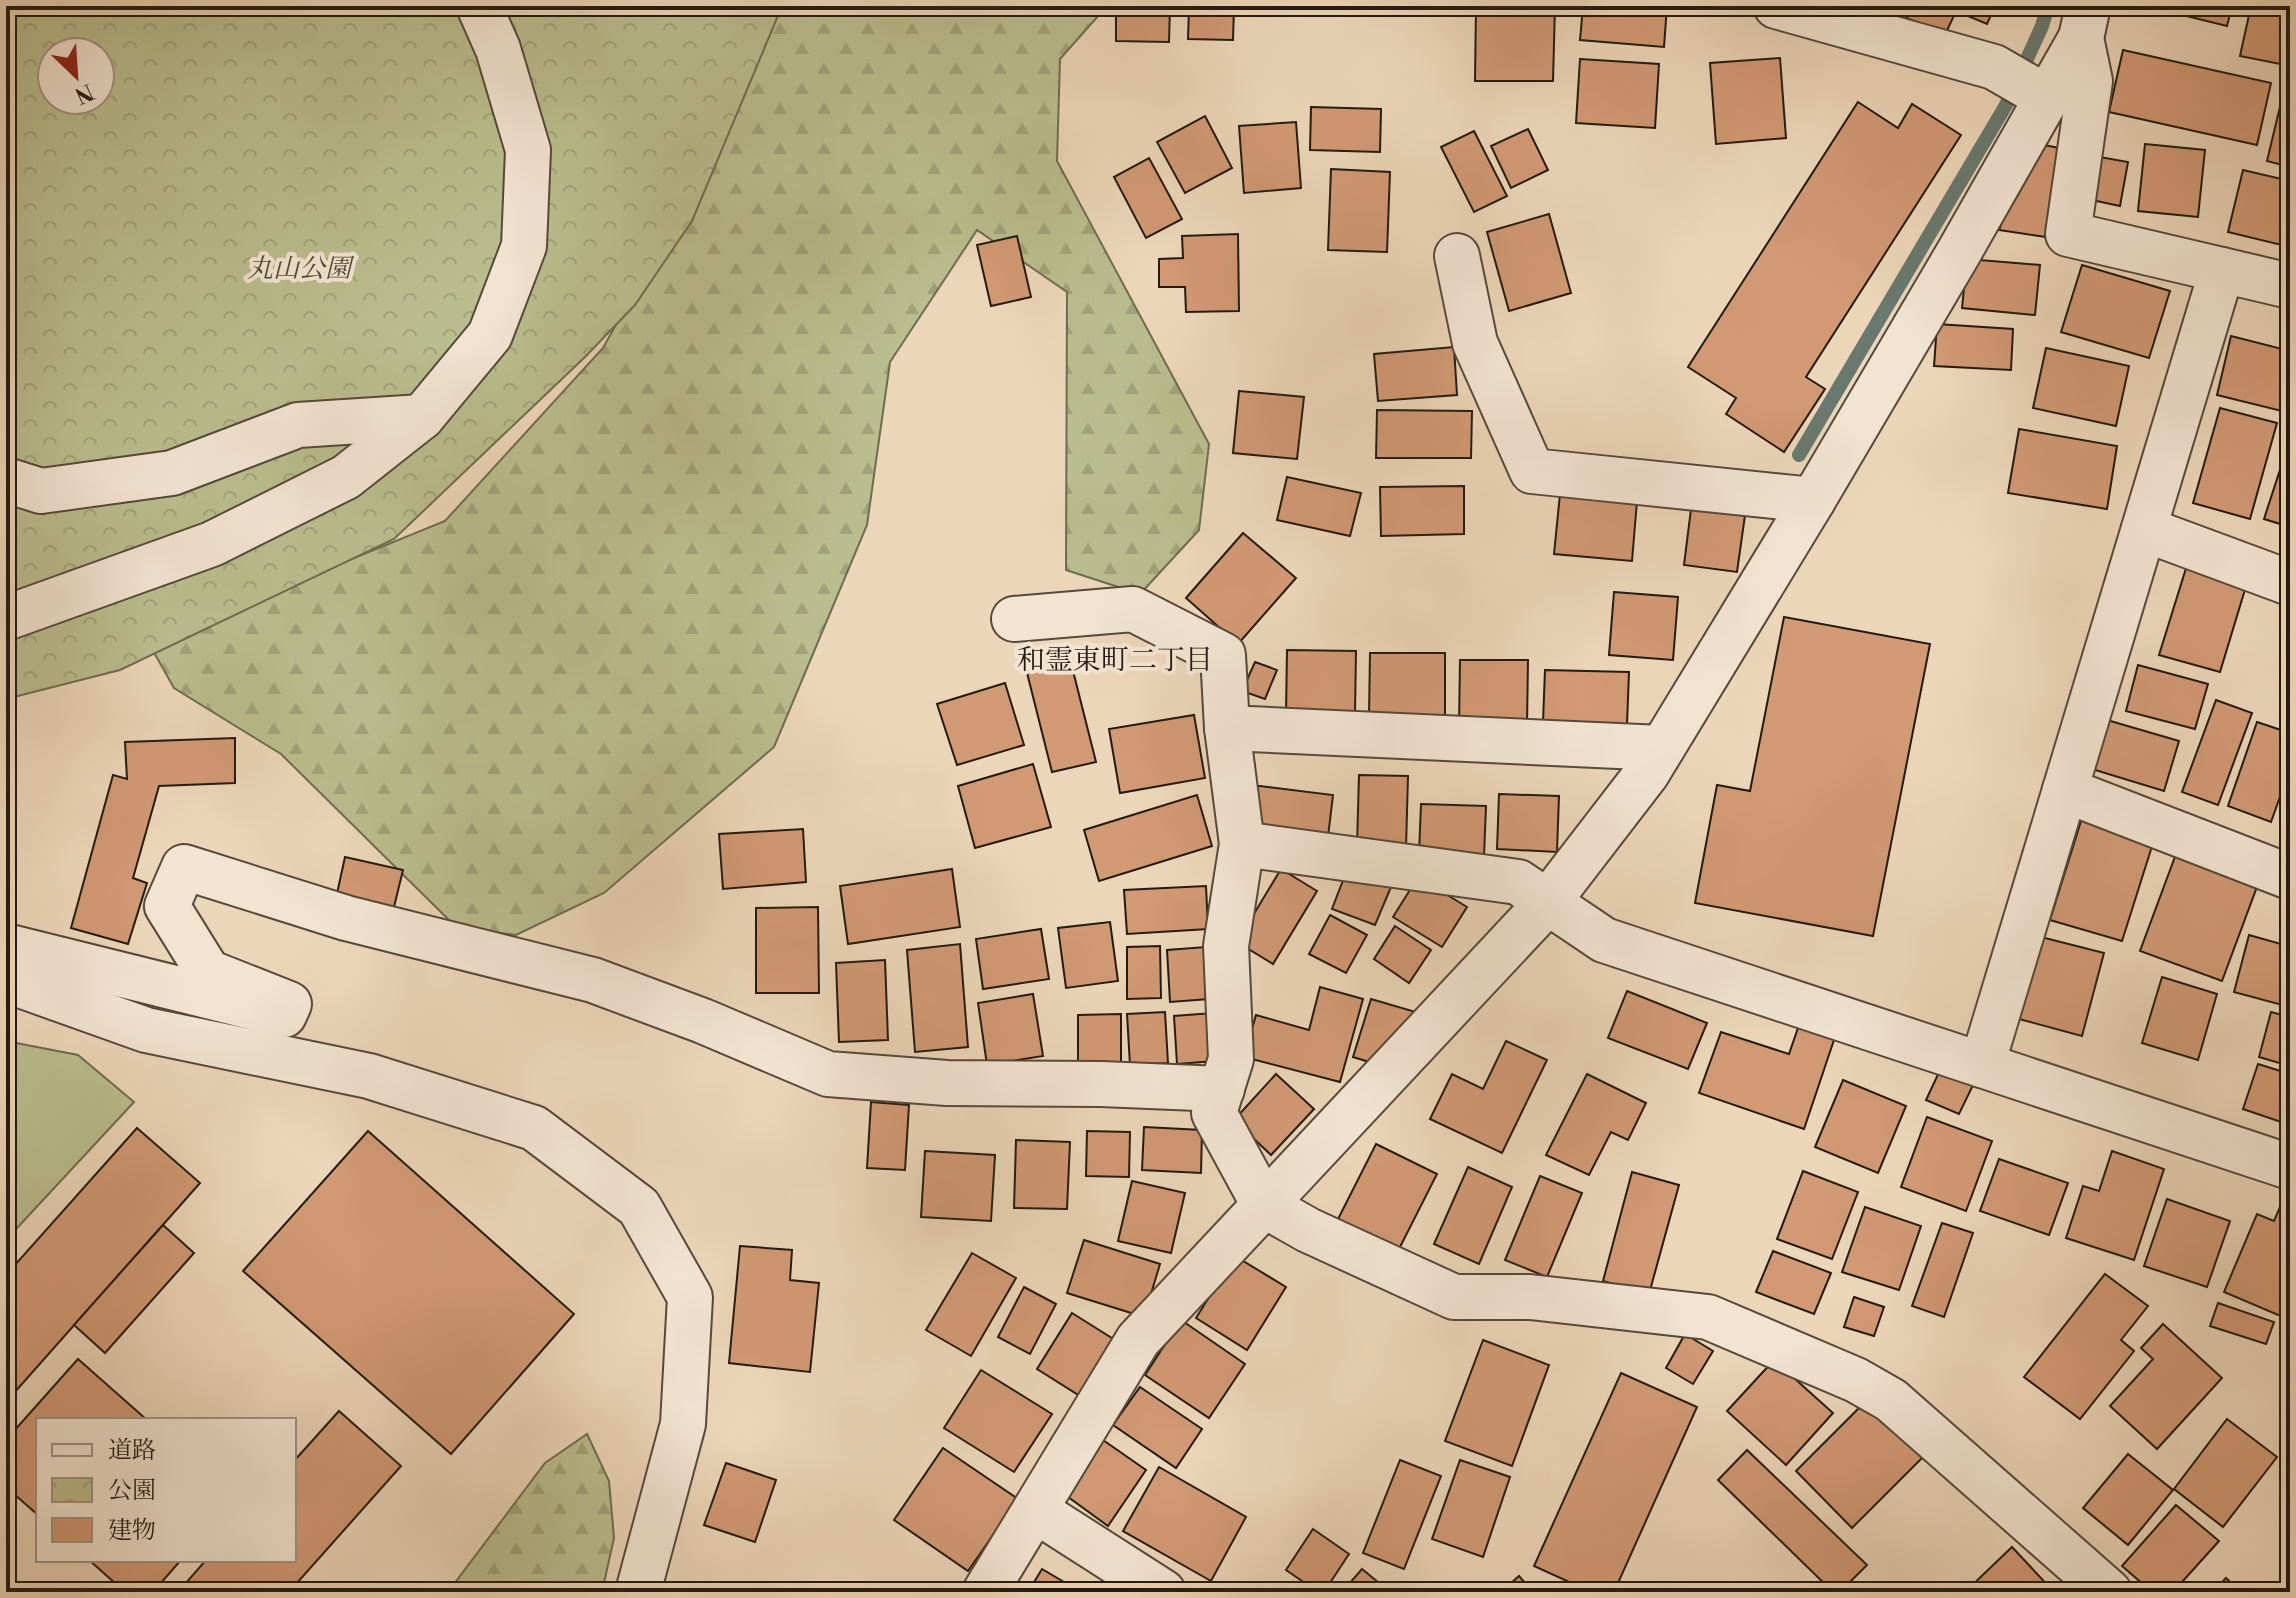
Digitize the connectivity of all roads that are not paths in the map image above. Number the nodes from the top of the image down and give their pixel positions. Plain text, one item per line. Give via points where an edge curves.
1 (479, 6) edge
2 (1776, 6) edge
3 (2085, 22) edge
4 (2046, 97) junction
5 (1457, 256) dead end
6 (2222, 270) junction
7 (2290, 286) edge
8 (422, 417) junction
9 (6, 480) edge
10 (1813, 500) junction
11 (2144, 529) junction
12 (2290, 583) edge
13 (6, 618) edge
14 (1014, 619) dead end
15 (1227, 728) junction
16 (1662, 748) junction
17 (2065, 790) junction
18 (1242, 844) junction
19 (2290, 877) edge
20 (1547, 903) junction
21 (6, 946) edge
22 (6, 980) edge
23 (1982, 1065) junction
24 (1222, 1089) junction
25 (2290, 1167) edge
26 (1264, 1205) junction
27 (1035, 1510) junction
28 (638, 1592) edge
29 (985, 1592) edge
30 (1163, 1592) edge
31 (2109, 1592) edge

1 - 8 street via 498,49 528,150 524,246 490,335
2 - 4 street via 1994,67
3 - 4 street
3 - 6 street via 2090,81 2068,234
4 - 10 street
5 - 10 street via 1475,343 1532,471
6 - 7 street
6 - 11 street
8 - 9 street via 298,425 172,473 41,491
8 - 13 street via 346,477 212,544
10 - 16 street
11 - 12 street
11 - 17 street
14 - 15 street via 1133,609 1185,635 1223,655
15 - 16 street
15 - 18 street
16 - 20 street
17 - 19 street
17 - 23 street
18 - 20 street via 1518,882
18 - 24 street via 1226,946 1231,1059
20 - 23 street via 1604,940
20 - 26 street
21 - 24 street via 284,1015 289,1004 208,972 167,906 184,867 346,918 593,980 828,1074 947,1083
22 - 28 street via 146,1030 369,1076 534,1128 639,1207 690,1297 683,1424
23 - 25 street
24 - 26 street via 1214,1113
26 - 27 street via 1138,1340
26 - 31 street via 1454,1297 1530,1297 1708,1317 1856,1380 1891,1400
27 - 29 street
27 - 30 street

